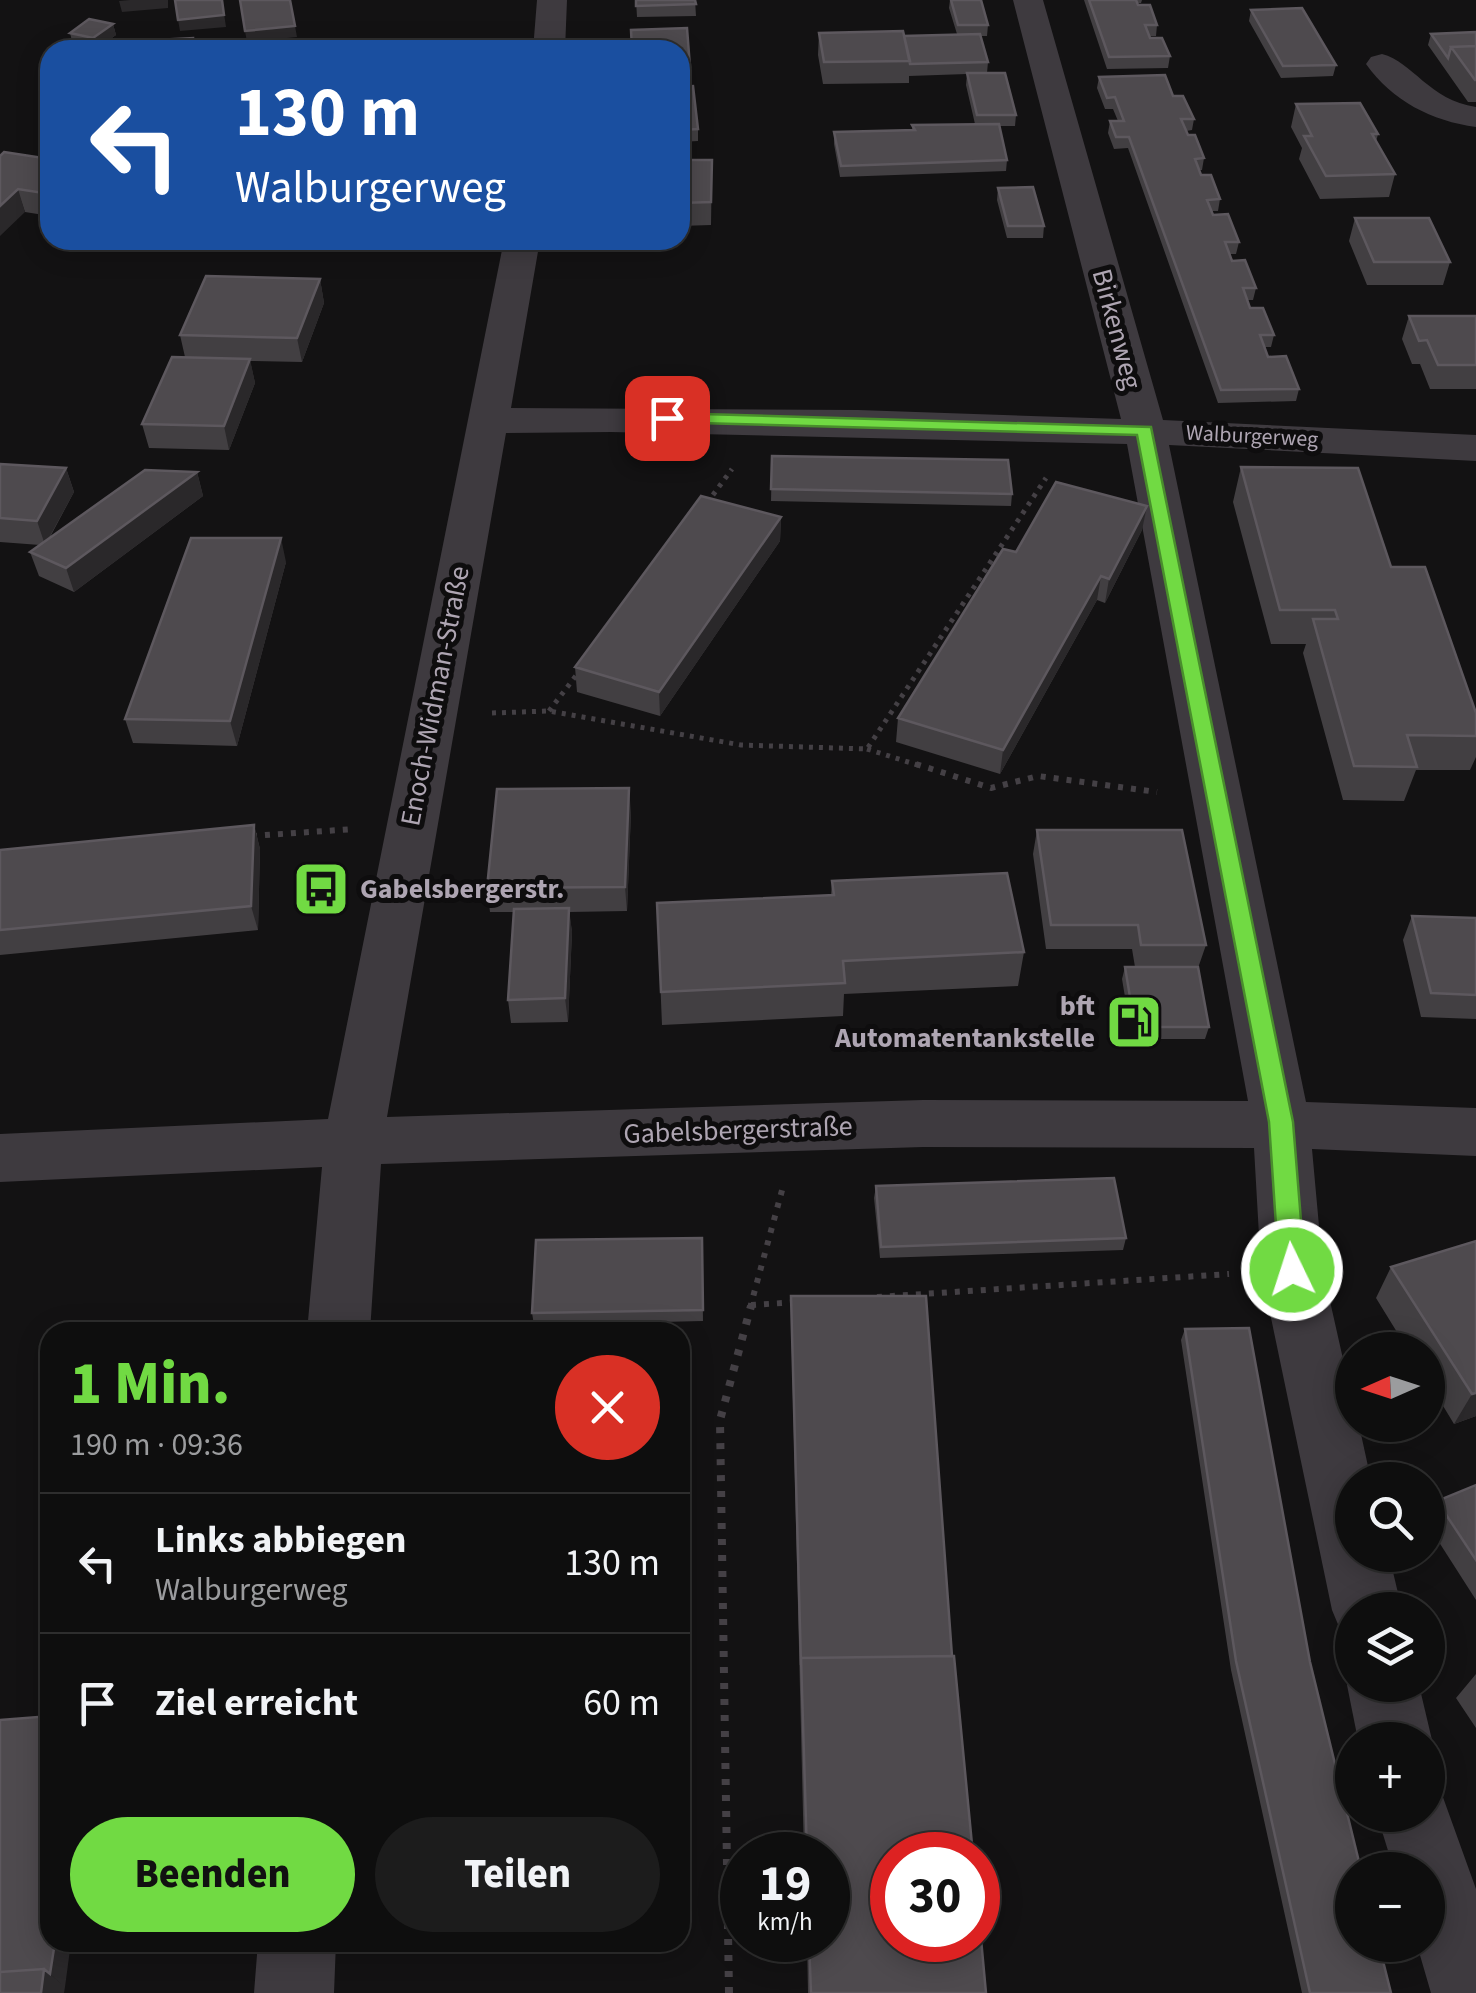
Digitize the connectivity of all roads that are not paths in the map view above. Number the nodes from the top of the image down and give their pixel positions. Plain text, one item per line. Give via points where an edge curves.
1 (552, 0) edge
2 (1028, 0) edge
3 (550, 40) edge
4 (1382, 64) dead end
5 (1476, 117) edge
6 (520, 250) edge
7 (487, 421) junction
8 (1145, 430) junction
9 (1476, 448) edge
10 (1281, 1122) junction
11 (1476, 1132) edge
12 (353, 1142) junction
13 (0, 1158) edge
14 (341, 1322) edge
15 (1335, 1467) edge
16 (1419, 1832) edge
17 (296, 1952) edge
18 (294, 1993) edge
19 (1471, 1993) edge

1 - 3 street
2 - 8 street, Birkenweg
4 - 5 street via 1426,102
6 - 7 street, Enoch-Widman-Straße
7 - 8 street, Walburgerweg
7 - 12 street, Enoch-Widman-Straße
8 - 9 street, Walburgerweg
8 - 10 street, Birkenweg
10 - 11 street, Gabelsbergerstraße
10 - 12 street, Gabelsbergerstraße via 798,1127
10 - 15 street, Birkenweg via 1292,1270
12 - 13 street, Gabelsbergerstraße
12 - 14 street, Enoch-Widman-Straße
16 - 19 street
17 - 18 street

